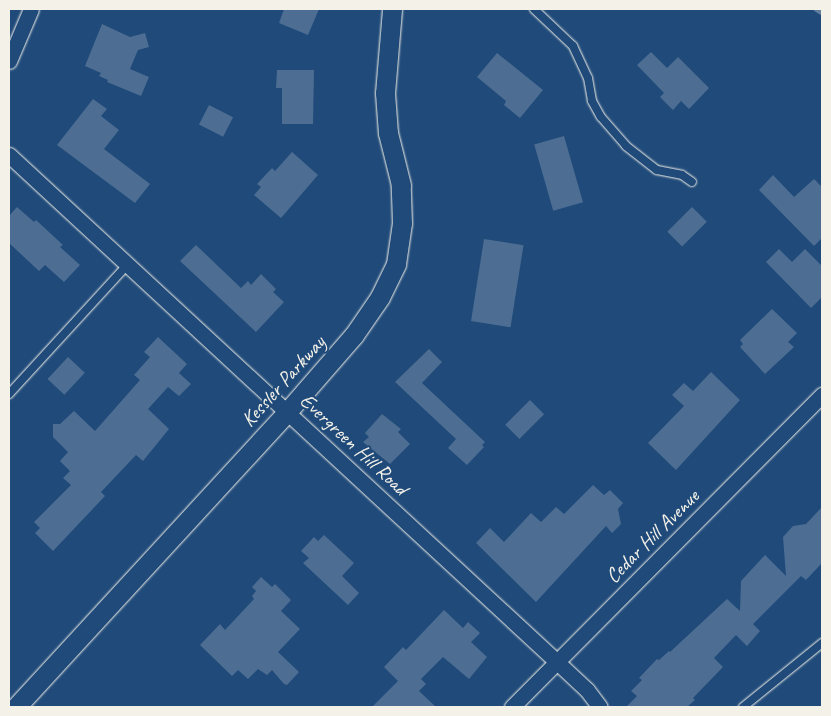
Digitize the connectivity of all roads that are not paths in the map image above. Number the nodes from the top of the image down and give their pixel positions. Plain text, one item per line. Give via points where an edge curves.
1 (31, 9) edge
2 (392, 9) edge
3 (534, 9) edge
4 (9, 61) edge
5 (9, 155) edge
6 (692, 182) dead end
7 (127, 265) junction
8 (9, 394) edge
9 (822, 395) edge
10 (287, 412) junction
11 (822, 643) edge
12 (557, 662) junction
13 (16, 707) edge
14 (512, 707) edge
15 (600, 707) edge
16 (743, 707) edge

1 - 4 street
2 - 10 street, Kessler Parkway via 385,92 388,133 401,184 402,223 396,264 380,297 354,335
3 - 6 lane via 573,46 588,78 592,100 626,146 657,170
5 - 7 street, Evergreen Hill Road
7 - 8 lane
7 - 10 street, Evergreen Hill Road
9 - 12 street, Cedar Hill Avenue
10 - 12 street, Evergreen Hill Road
10 - 13 street, Kessler Parkway
11 - 16 lane
12 - 14 street, Cedar Hill Avenue
12 - 15 street, Evergreen Hill Road

